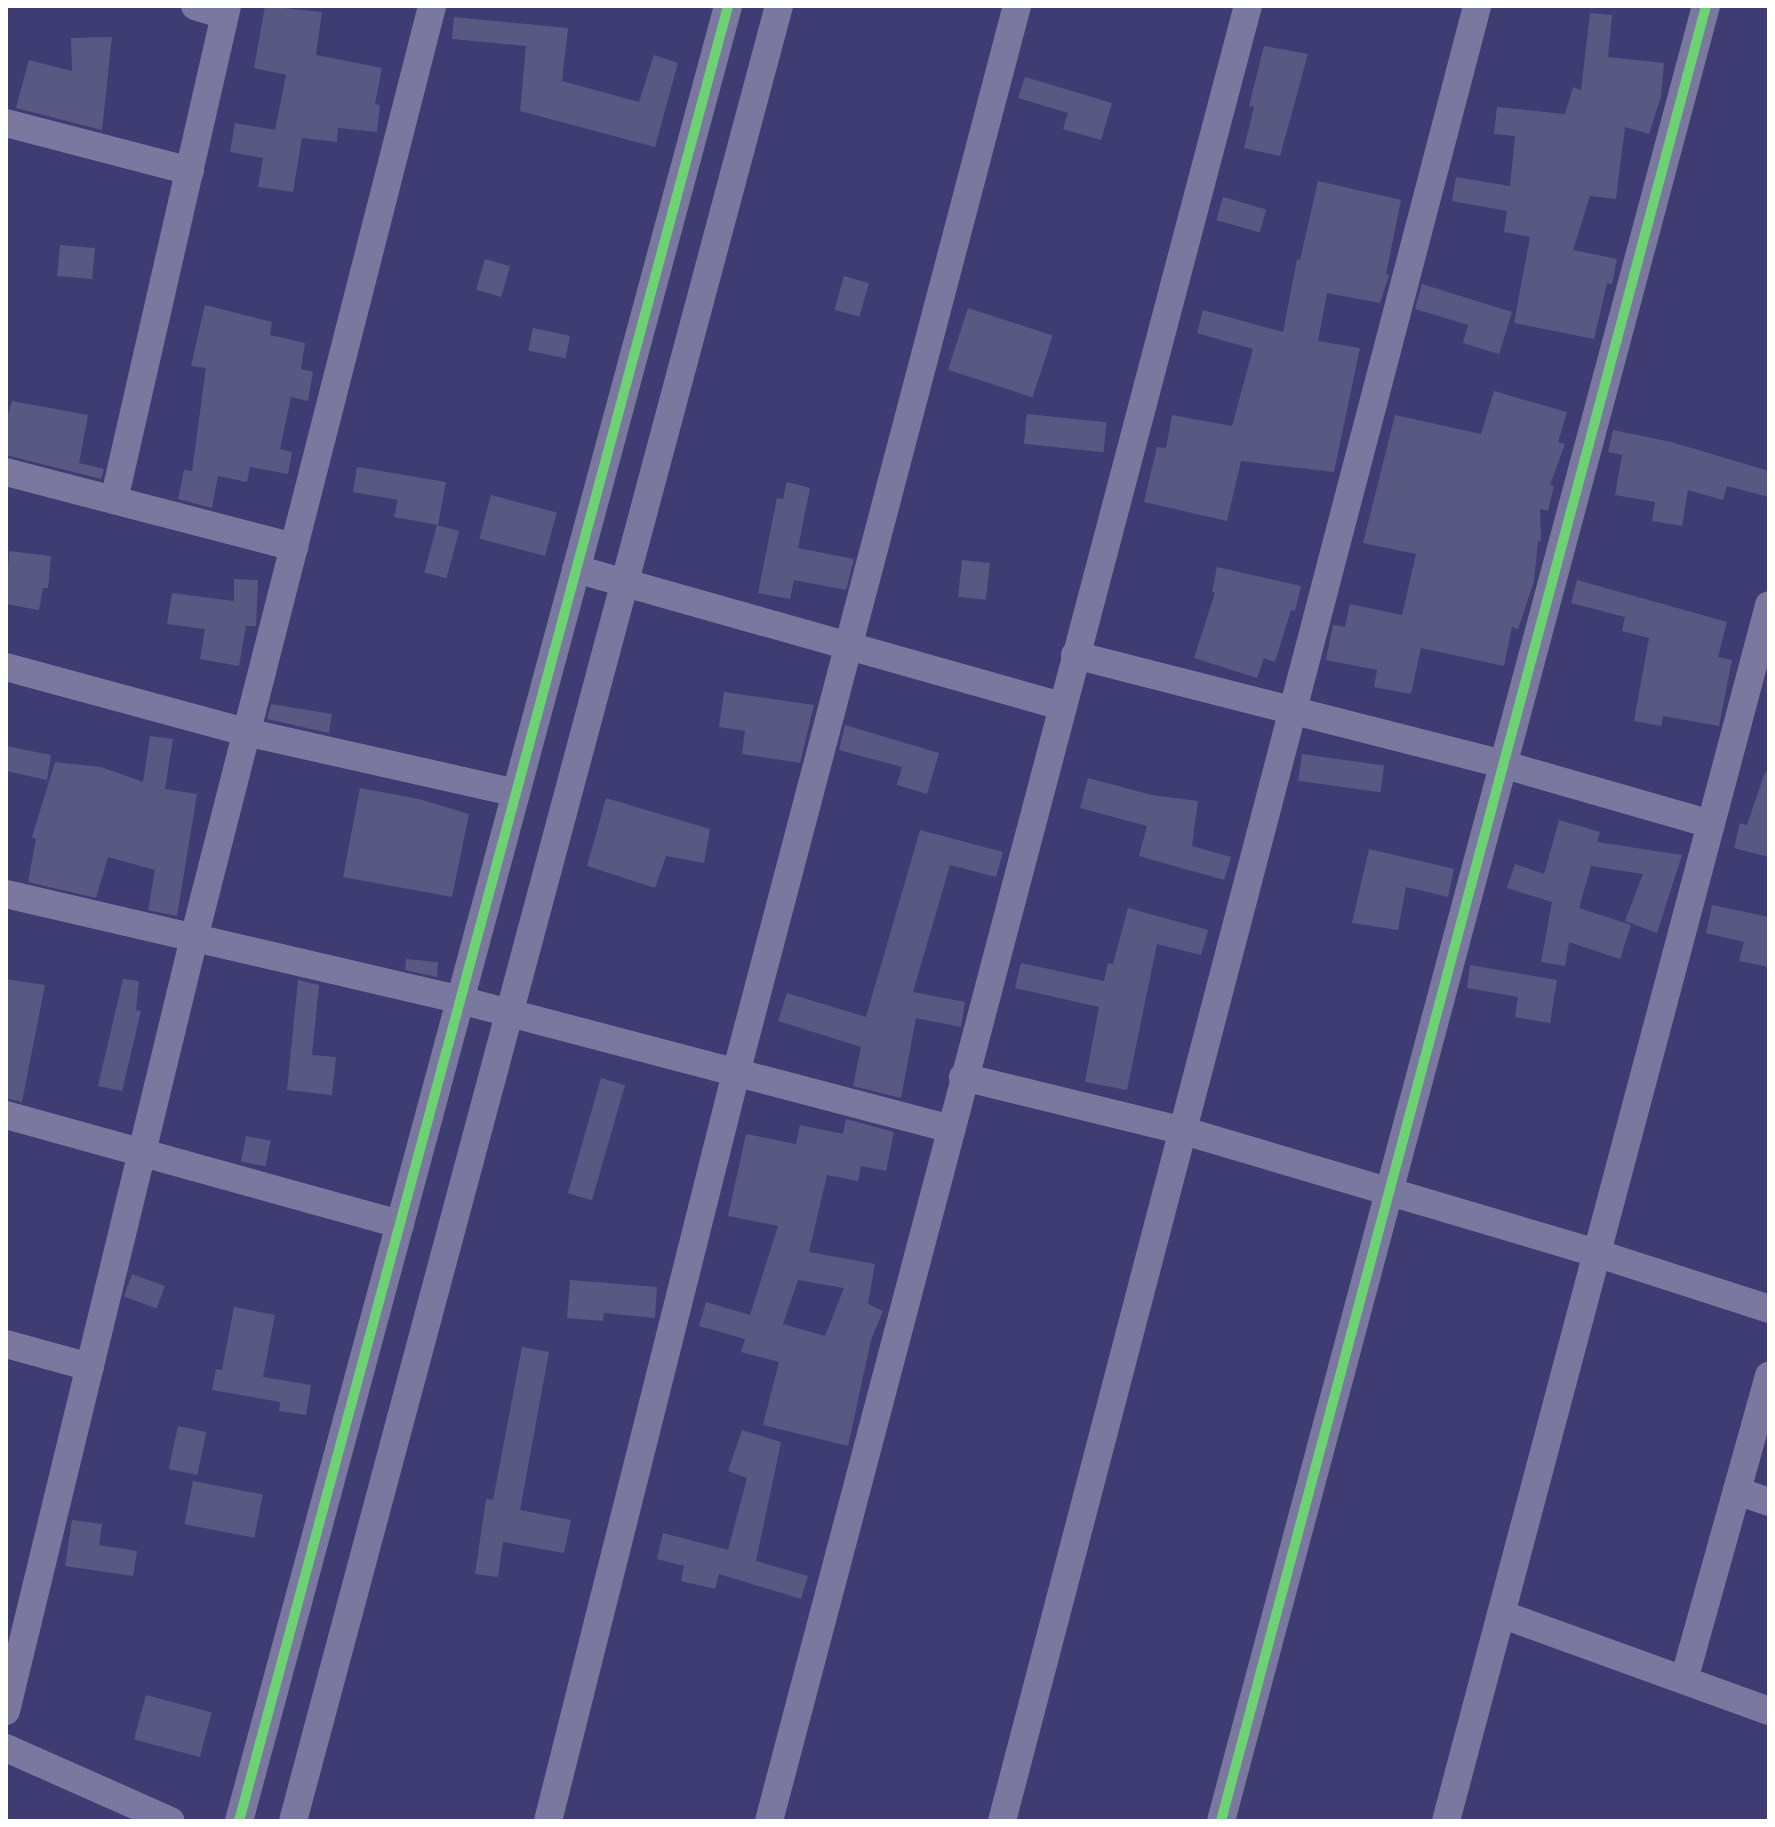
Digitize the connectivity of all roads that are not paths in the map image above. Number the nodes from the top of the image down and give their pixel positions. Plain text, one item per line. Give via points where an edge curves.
1 (195, 6) edge
2 (432, 6) edge
3 (728, 6) edge
4 (779, 6) edge
5 (1017, 6) edge
6 (1248, 6) edge
7 (1477, 6) edge
8 (1706, 6) edge
9 (226, 11) edge
10 (6, 123) edge
11 (190, 171) junction
12 (6, 472) edge
13 (114, 500) junction
14 (294, 547) junction
15 (576, 569) junction
16 (624, 582) junction
17 (1769, 605) edge
18 (849, 645) junction
19 (1075, 655) junction
20 (6, 667) edge
21 (1061, 706) junction
22 (1291, 712) junction
23 (246, 732) junction
24 (1505, 765) junction
25 (516, 793) junction
26 (1711, 824) junction
27 (6, 894) edge
28 (194, 938) junction
29 (460, 1000) junction
30 (508, 1013) junction
31 (736, 1073) junction
32 (963, 1077) junction
33 (6, 1115) edge
34 (951, 1129) junction
35 (1181, 1130) junction
36 (142, 1150) junction
37 (1392, 1192) junction
38 (400, 1224) junction
39 (1596, 1253) junction
40 (1769, 1309) edge
41 (6, 1344) edge
42 (90, 1367) junction
43 (1769, 1376) edge
44 (1737, 1491) junction
45 (1769, 1502) edge
46 (1501, 1614) junction
47 (1684, 1680) junction
48 (6, 1711) edge
49 (1769, 1711) edge
50 (6, 1748) edge
51 (1449, 1820) edge
52 (171, 1821) edge
53 (239, 1821) edge
54 (293, 1821) edge
55 (548, 1821) edge
56 (769, 1821) edge
57 (1002, 1821) edge
58 (1221, 1821) edge

1 - 9 street
2 - 14 street
3 - 15 street
4 - 16 street
5 - 18 street
6 - 19 street
7 - 22 street
8 - 24 street
9 - 11 street
10 - 11 street
11 - 13 street
12 - 13 street
13 - 14 street
14 - 23 street
15 - 16 street
15 - 25 street
16 - 18 street
16 - 30 street
17 - 26 street
18 - 21 street
18 - 31 street
19 - 21 street
19 - 22 street
20 - 23 street
21 - 32 street
22 - 24 street
22 - 35 street
23 - 25 street
23 - 28 street
24 - 26 street
24 - 37 street
25 - 29 street
26 - 39 street
27 - 28 street
28 - 29 street
28 - 36 street
29 - 30 street
29 - 38 street
30 - 31 street
30 - 54 street
31 - 34 street
31 - 55 street
32 - 34 street
32 - 35 street
33 - 36 street
34 - 56 street
35 - 37 street
35 - 57 street
36 - 38 street
36 - 42 street
37 - 39 street
37 - 58 street
38 - 53 street
39 - 40 street
39 - 46 street
41 - 42 street
42 - 48 street
43 - 44 street
44 - 45 street
44 - 47 street
46 - 47 street
46 - 51 street
47 - 49 street
50 - 52 street

